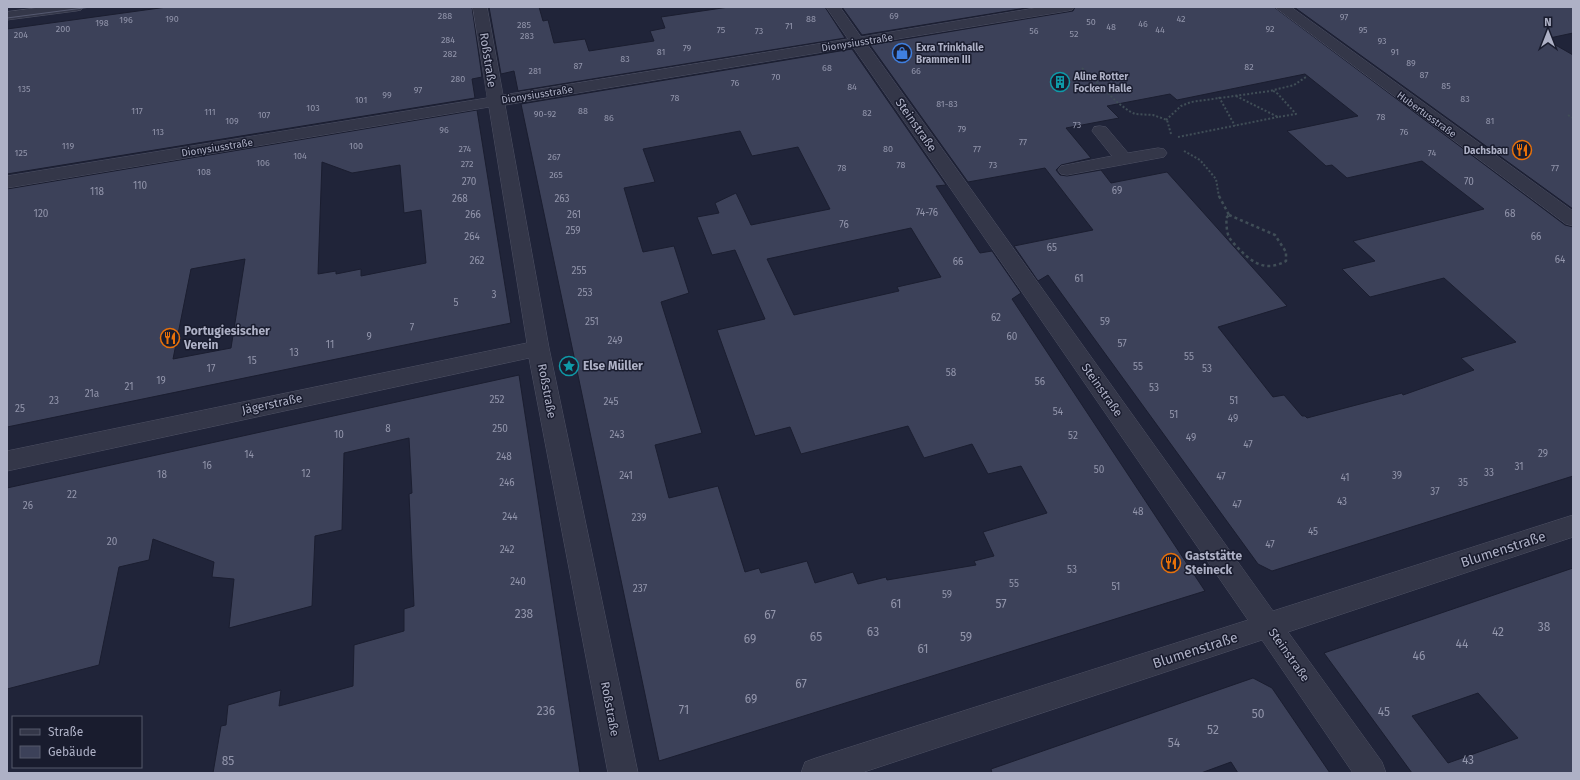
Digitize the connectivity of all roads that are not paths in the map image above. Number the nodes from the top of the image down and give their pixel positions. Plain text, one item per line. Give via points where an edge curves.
1 (76, 7) edge
2 (480, 7) edge
3 (833, 7) edge
4 (1067, 7) edge
5 (1282, 7) edge
6 (7, 16) edge
7 (857, 42) junction
8 (495, 101) junction
9 (1100, 131) dead end
10 (1158, 153) dead end
11 (1124, 160) junction
12 (1066, 170) dead end
13 (7, 182) edge
14 (1573, 220) edge
15 (538, 348) junction
16 (7, 460) edge
17 (1573, 526) edge
18 (1268, 626) junction
19 (623, 773) edge
20 (816, 773) edge
21 (1372, 773) edge

1 - 6 street
2 - 8 street, Roßstraße
3 - 7 street, Steinstraße
4 - 7 street, Dionysiusstraße
5 - 14 street, Hubertusstraße
7 - 8 street, Dionysiusstraße
7 - 18 street, Steinstraße
8 - 13 street, Dionysiusstraße
8 - 15 street, Roßstraße
9 - 11 street
10 - 11 street
11 - 12 street
15 - 16 street, Jägerstraße
15 - 19 street, Roßstraße
17 - 18 street, Blumenstraße
18 - 20 street, Blumenstraße
18 - 21 street, Steinstraße

